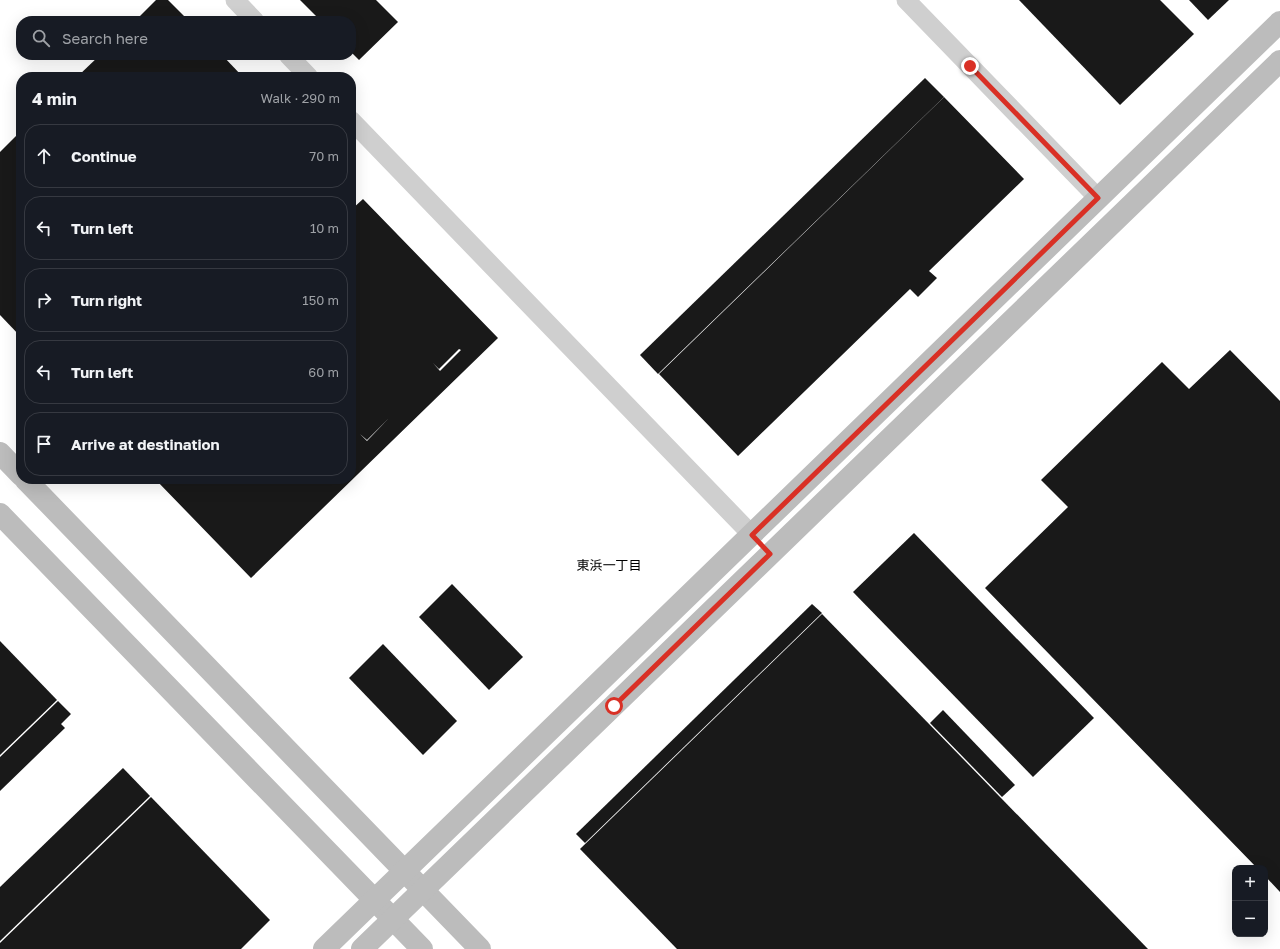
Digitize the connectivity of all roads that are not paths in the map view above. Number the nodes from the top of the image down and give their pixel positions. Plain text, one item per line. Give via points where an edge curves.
1 (235, 0) edge
2 (906, 0) edge
3 (250, 16) edge
4 (1280, 22) edge
5 (293, 60) edge
6 (1280, 61) edge
7 (304, 72) edge
8 (356, 125) edge
9 (1098, 198) junction
10 (1118, 218) junction
11 (0, 453) edge
12 (16, 470) edge
13 (30, 484) edge
14 (0, 514) edge
15 (752, 535) junction
16 (770, 554) junction
17 (404, 871) junction
18 (423, 891) junction
19 (375, 900) junction
20 (393, 919) junction
21 (324, 949) edge
22 (362, 949) edge
23 (422, 949) edge
24 (480, 949) edge

1 - 3 street
2 - 9 street
4 - 9 street
5 - 7 street
6 - 10 street
8 - 15 street
9 - 10 street
9 - 15 street
10 - 16 street
11 - 12 street
13 - 17 street
14 - 19 street
15 - 16 street
15 - 17 street
16 - 18 street
17 - 18 street
17 - 19 street
18 - 20 street
18 - 24 street
19 - 20 street
19 - 21 street
20 - 22 street
20 - 23 street

